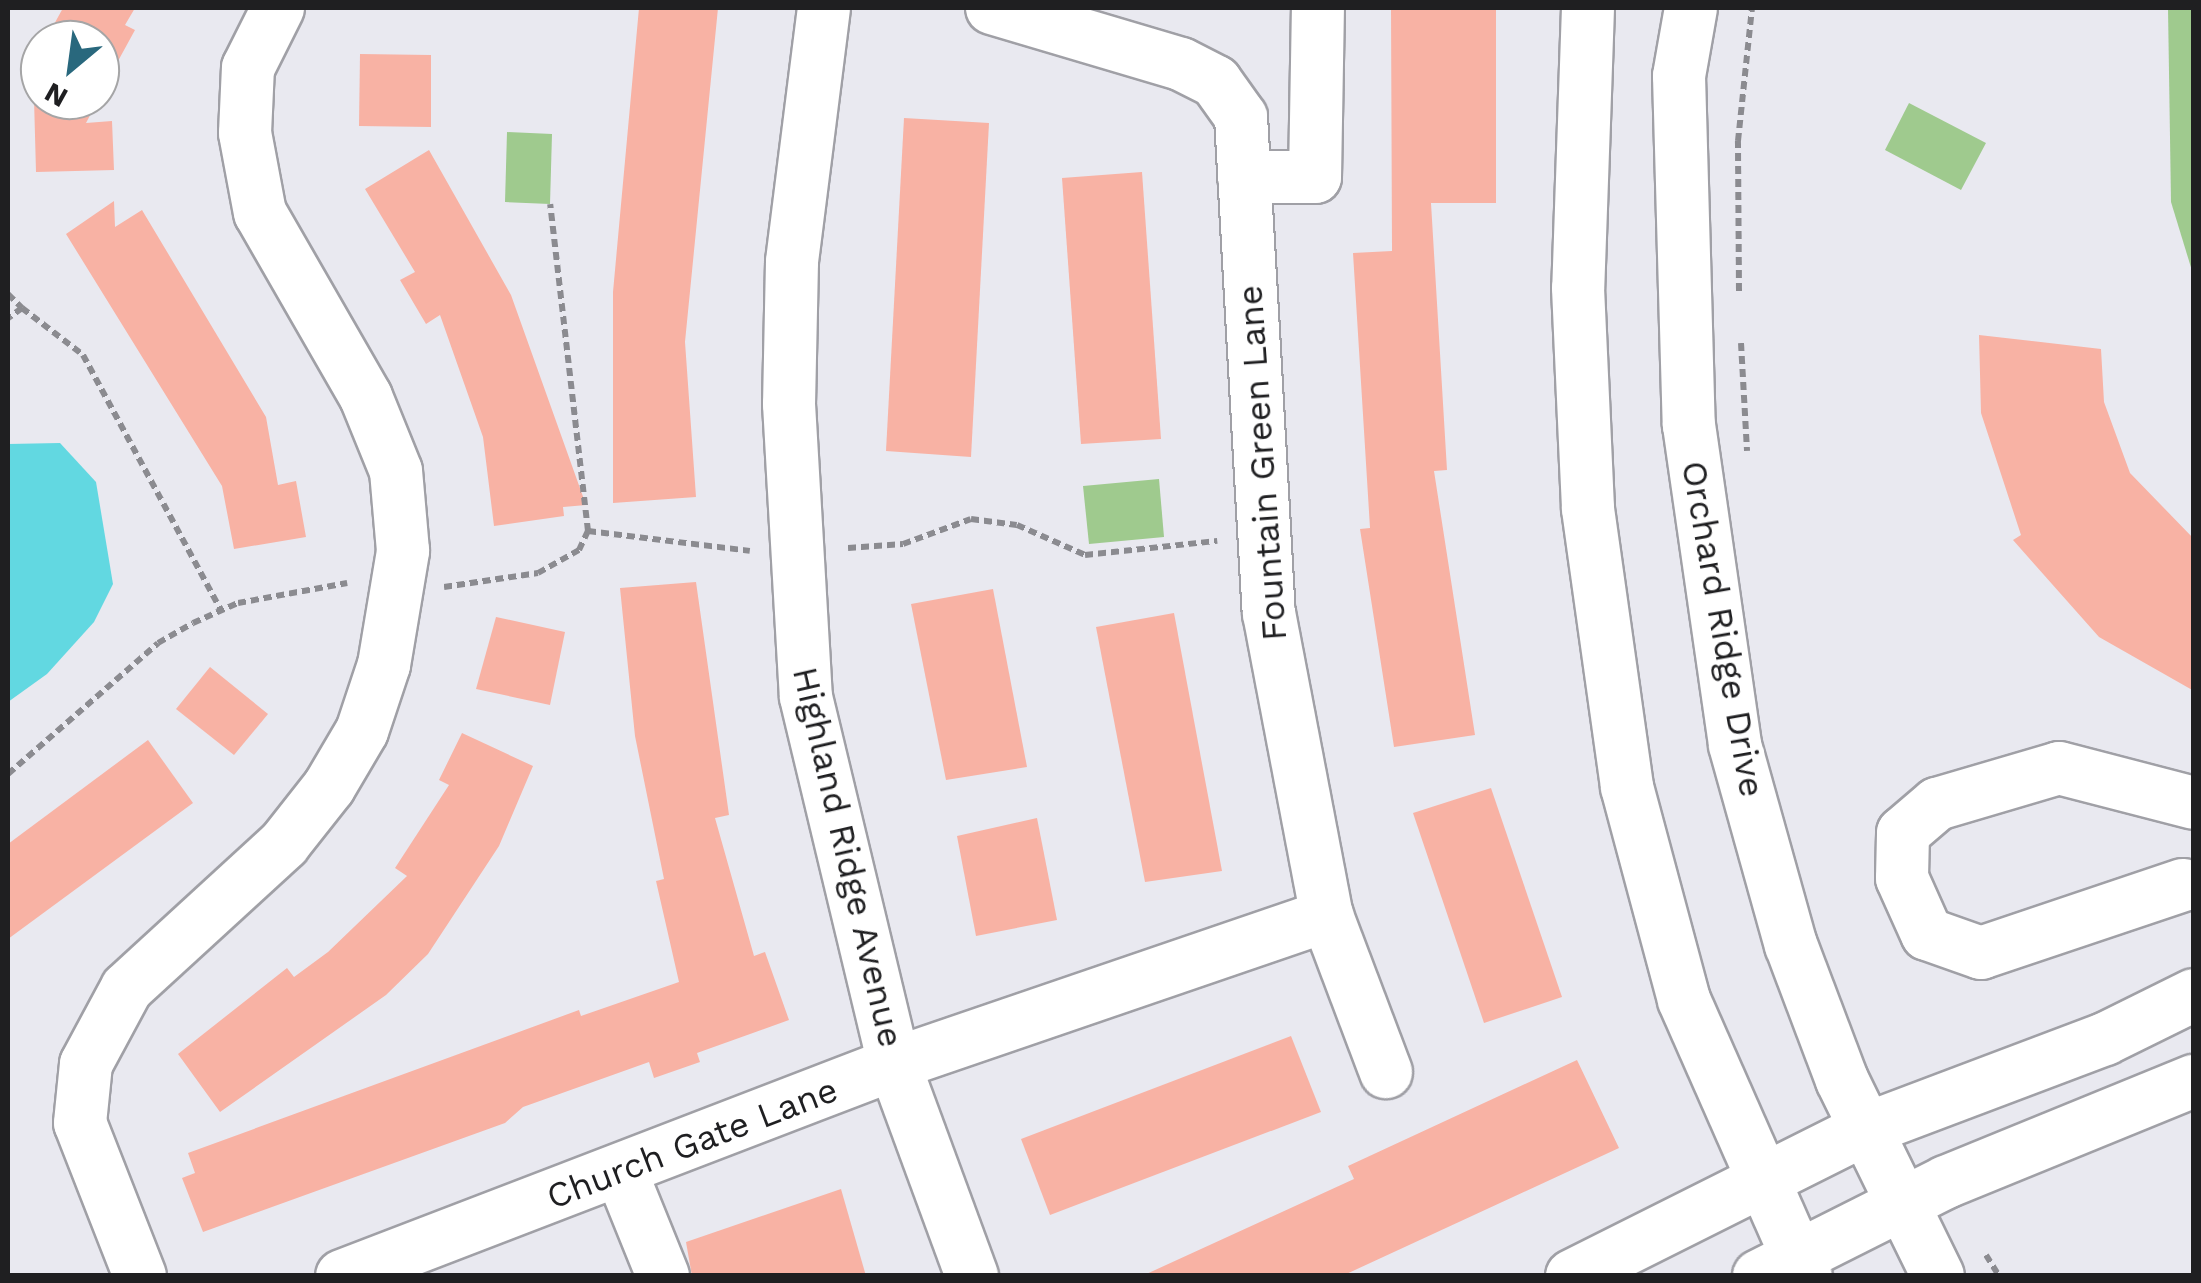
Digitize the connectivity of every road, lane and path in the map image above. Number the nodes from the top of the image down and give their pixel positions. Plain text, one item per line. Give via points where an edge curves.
1 (278, 8) edge
2 (824, 8) edge
3 (992, 8) edge
4 (1318, 8) edge
5 (1588, 8) edge
6 (1691, 8) edge
7 (1752, 8) edge
8 (1244, 177) junction
9 (8, 294) edge
10 (1740, 305) dead end
11 (22, 308) junction
12 (8, 318) edge
13 (1740, 323) dead end
14 (1748, 458) dead end
15 (588, 531) dead end
16 (1264, 539) junction
17 (794, 550) junction
18 (221, 610) dead end
19 (2193, 803) edge
20 (2188, 899) edge
21 (1327, 916) junction
22 (2194, 995) edge
23 (894, 1064) junction
24 (1386, 1072) dead end
25 (2194, 1081) edge
26 (1864, 1130) junction
27 (621, 1172) junction
28 (1762, 1185) junction
29 (1900, 1204) junction
30 (1982, 1248) dead end
31 (1787, 1269) edge
32 (140, 1276) edge
33 (342, 1276) edge
34 (663, 1276) edge
35 (972, 1276) edge
36 (1572, 1276) edge
37 (1938, 1276) edge
38 (1999, 1276) edge

1 - 32 street via 248,68 244,133 260,214 366,396 396,471 403,551 384,665 362,730 329,788 284,844 127,988 86,1064 80,1123
2 - 17 street, Highland Ridge Avenue via 792,262
3 - 8 street, Fountain Green Lane via 1216,82 1241,117
4 - 8 street via 1315,178
5 - 28 street via 1578,288 1588,509 1604,638 1627,787 1684,1000
6 - 26 street, Orchard Ridge Drive via 1678,76 1689,425 1735,746 1791,945
7 - 10 path via 1738,141
8 - 16 street, Fountain Green Lane
9 - 11 path
11 - 12 path
11 - 18 path via 83,355
13 - 14 path
15 - 17 path via 736,552
16 - 17 path via 1085,555 1017,525 971,519 903,544
16 - 21 street, Fountain Green Lane via 1295,774
17 - 23 street, Highland Ridge Avenue via 806,698
19 - 20 street
19 - 20 street via 2059,768 1937,804 1903,833 1902,878 1927,934 1981,952
21 - 23 street, Church Gate Lane
21 - 24 street, Fountain Green Lane
22 - 26 street via 2104,1039
23 - 27 street, Church Gate Lane
23 - 35 street, Highland Ridge Avenue
25 - 29 street
26 - 28 street
26 - 29 street, Orchard Ridge Drive
27 - 33 street, Church Gate Lane
27 - 34 street
28 - 31 street
28 - 36 street
29 - 31 street
29 - 37 street, Orchard Ridge Drive
30 - 38 path

